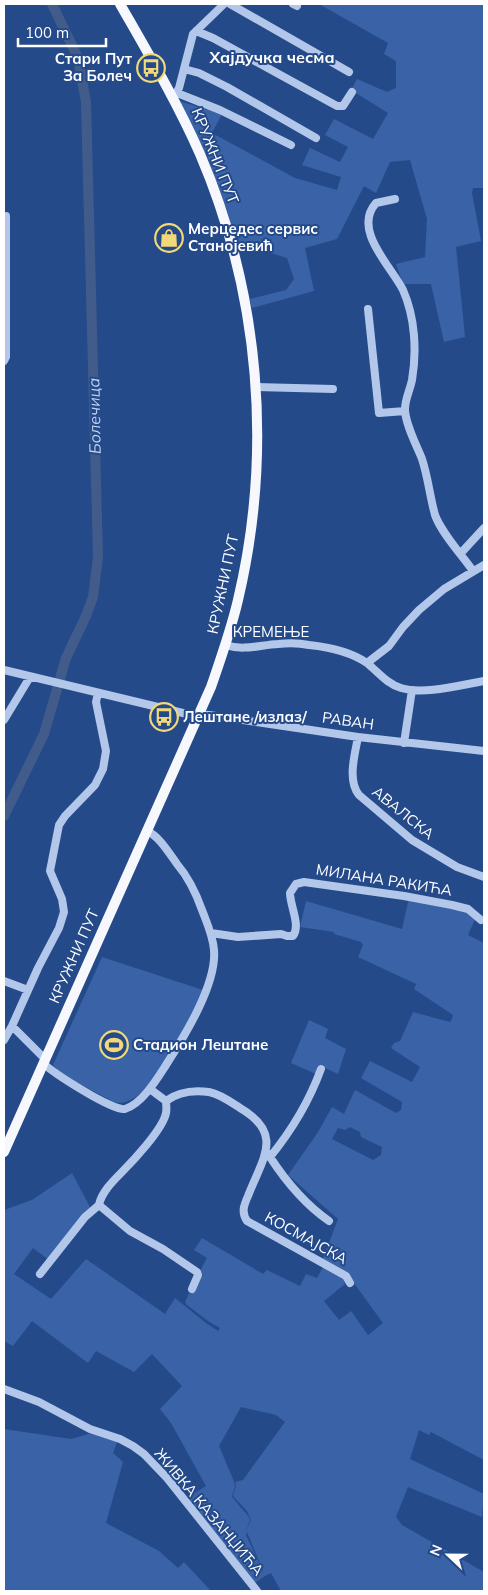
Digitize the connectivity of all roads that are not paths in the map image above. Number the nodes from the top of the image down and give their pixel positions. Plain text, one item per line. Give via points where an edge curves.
1 (120, 4) edge
2 (224, 4) edge
3 (230, 4) edge
4 (196, 31) junction
5 (184, 69) junction
6 (349, 72) dead end
7 (352, 92) dead end
8 (175, 95) junction
9 (316, 138) dead end
10 (291, 145) dead end
11 (395, 199) dead end
12 (6, 216) dead end
13 (4, 263) edge
14 (368, 309) dead end
15 (4, 361) edge
16 (256, 387) junction
17 (333, 389) dead end
18 (405, 411) junction
19 (484, 528) edge
20 (461, 554) junction
21 (484, 565) edge
22 (473, 572) junction
23 (225, 645) junction
24 (367, 663) junction
25 (4, 670) edge
26 (30, 677) junction
27 (484, 681) edge
28 (412, 690) junction
29 (98, 693) junction
30 (198, 715) junction
31 (4, 720) edge
32 (358, 737) junction
33 (404, 743) junction
34 (484, 751) edge
35 (147, 831) junction
36 (484, 878) edge
37 (481, 920) dead end
38 (211, 933) junction
39 (4, 981) edge
40 (28, 990) junction
41 (12, 1026) junction
42 (4, 1040) edge
43 (44, 1061) junction
44 (321, 1069) dead end
45 (150, 1089) junction
46 (166, 1101) junction
47 (4, 1152) edge
48 (268, 1154) junction
49 (99, 1205) junction
50 (330, 1221) dead end
51 (40, 1274) dead end
52 (350, 1283) dead end
53 (192, 1288) dead end
54 (4, 1389) edge
55 (257, 1591) edge

1 - 8 main road, КРУЖНИ ПУТ
2 - 4 street
3 - 6 street
4 - 5 street
4 - 7 street via 340,107
5 - 8 street
5 - 9 street via 227,87
8 - 10 street via 220,110
8 - 16 main road, КРУЖНИ ПУТ via 201,156 234,253 251,333
11 - 18 street via 376,203 369,221 372,240 402,290 411,317 414,369
12 - 13 street
13 - 15 street
14 - 18 street via 379,413
16 - 17 street
16 - 23 main road, КРУЖНИ ПУТ via 253,508 242,578
18 - 20 street via 423,462 436,515
19 - 20 street
20 - 22 street
21 - 22 street
22 - 24 street via 444,589 419,610 389,646
23 - 24 street, КРЕМЕЊЕ via 245,648 308,644 345,653
23 - 30 main road, КРУЖНИ ПУТ
24 - 28 street, КРЕМЕЊЕ via 390,682
25 - 26 street, РАВАН
26 - 29 street, РАВАН
26 - 31 street
27 - 28 street, КРЕМЕЊЕ
28 - 33 street
29 - 30 street, РАВАН
29 - 40 street via 96,702 106,757 95,785 59,825 50,871 62,898 64,912
30 - 32 street, РАВАН
30 - 35 main road, КРУЖНИ ПУТ
32 - 33 street, РАВАН
32 - 36 street, АВАЛСКА via 353,778 359,795 412,840 452,865
33 - 34 street, РАВАН
35 - 38 street via 155,836 188,878
35 - 43 main road, КРУЖНИ ПУТ
37 - 38 street, МИЛАНА РАКИЋА via 452,904 304,882 296,884 290,893 296,931 292,936 238,937
38 - 45 street via 214,952 206,989 187,1031
39 - 40 street
40 - 41 street
41 - 42 street
41 - 43 street
43 - 45 street via 58,1076 119,1108 127,1108
43 - 47 main road, КРУЖНИ ПУТ
44 - 48 street via 289,1134
45 - 46 street
46 - 48 street via 186,1092 207,1092 219,1096 245,1110 259,1123 266,1134
46 - 49 street via 165,1117 151,1139 112,1183
48 - 50 street via 296,1190
48 - 52 street, КОСМАЈСКА via 243,1206 244,1217 346,1276
49 - 51 street via 85,1217
49 - 53 street via 130,1232 196,1272 198,1275
54 - 55 street, ЖИВКА КАЗАНЏИЋА via 39,1402 90,1429 120,1439 144,1454

